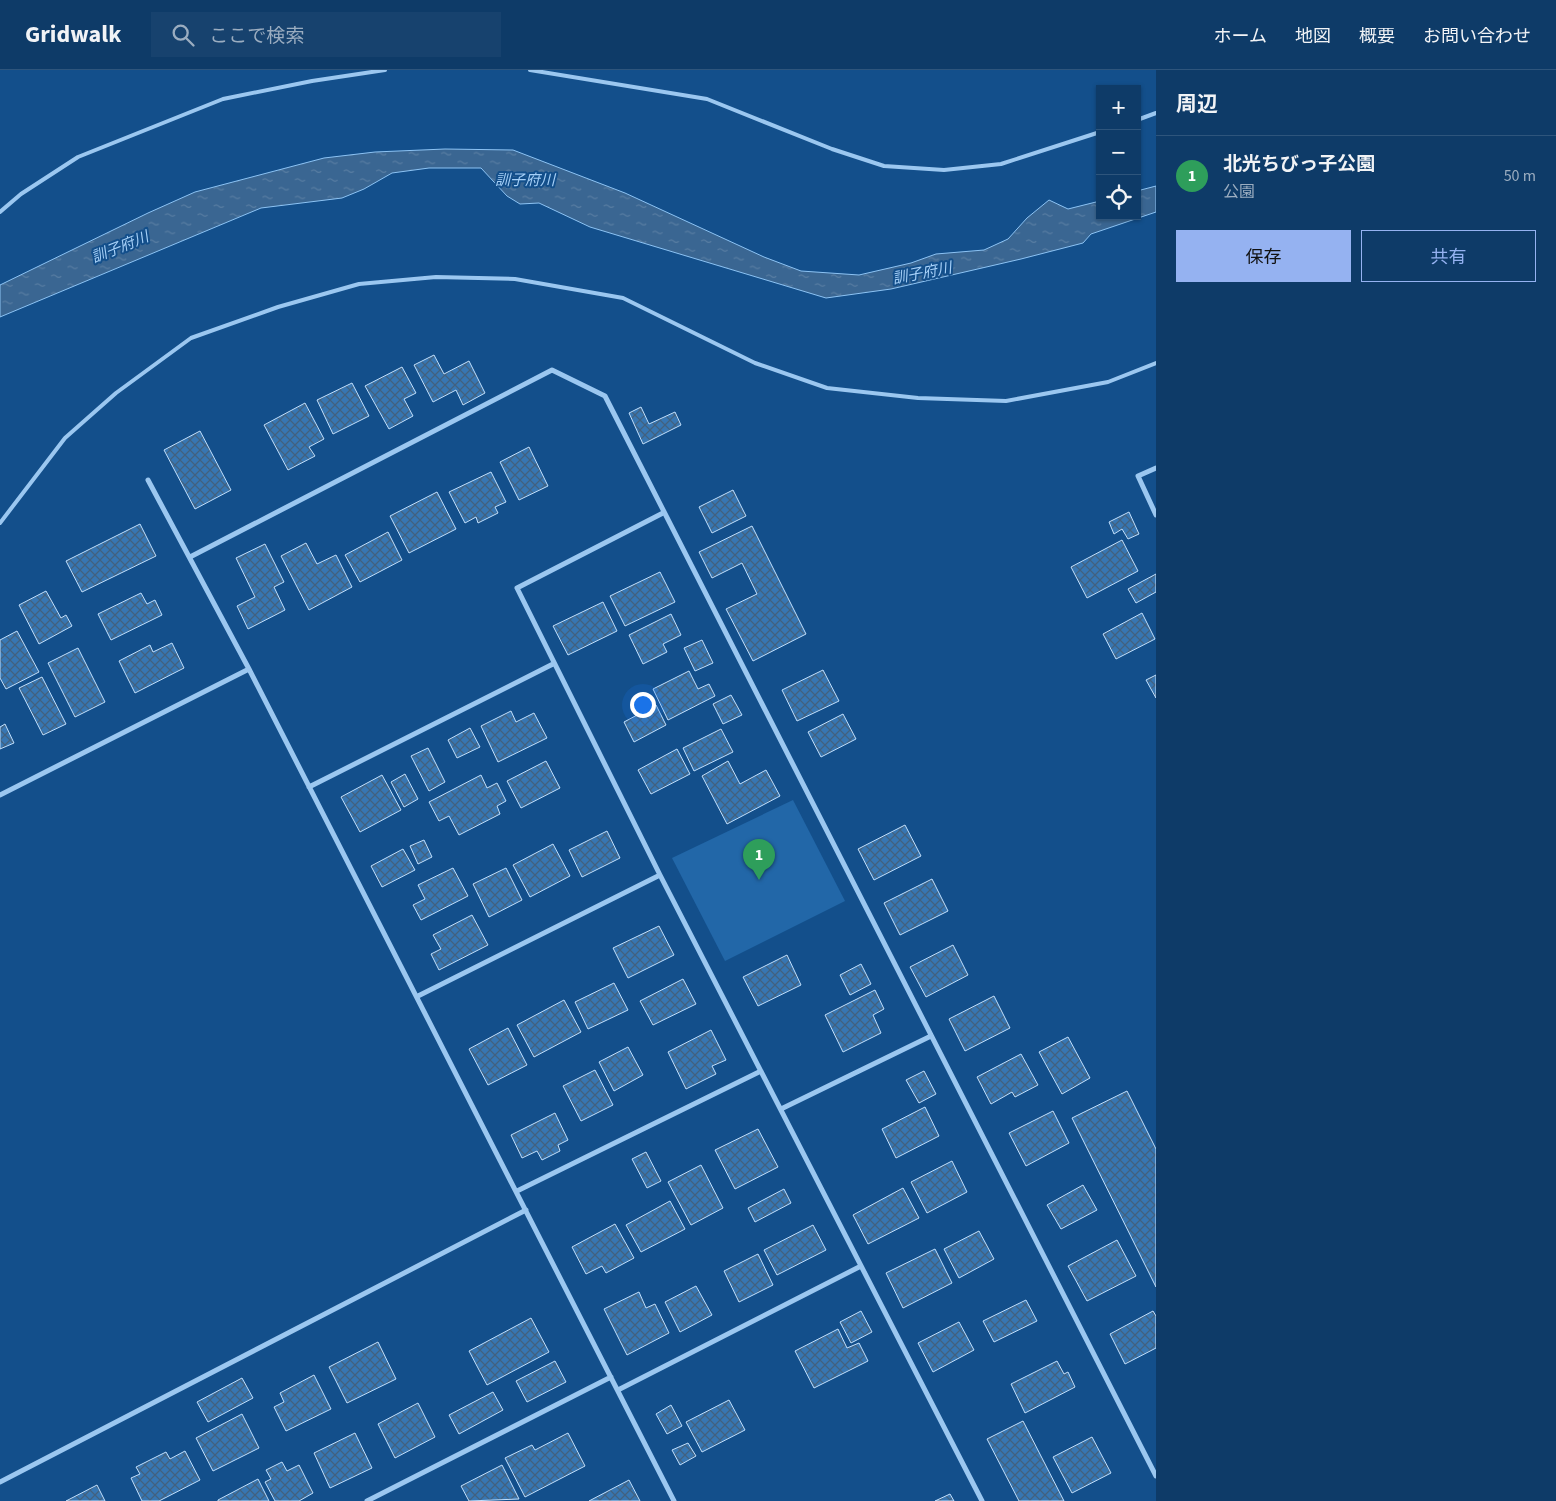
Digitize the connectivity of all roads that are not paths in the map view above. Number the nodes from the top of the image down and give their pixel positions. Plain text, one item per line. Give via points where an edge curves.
1 (385, 70) edge
2 (530, 70) edge
3 (1156, 114) edge
4 (1141, 119) edge
5 (1096, 133) edge
6 (0, 212) edge
7 (1156, 363) edge
8 (1156, 468) edge
9 (148, 480) dead end
10 (663, 514) junction
11 (1156, 515) edge
12 (0, 523) edge
13 (190, 557) junction
14 (553, 664) junction
15 (250, 669) junction
16 (309, 787) junction
17 (0, 795) edge
18 (660, 875) junction
19 (418, 996) junction
20 (931, 1036) junction
21 (761, 1071) junction
22 (780, 1109) junction
23 (517, 1191) junction
24 (526, 1210) junction
25 (861, 1266) junction
26 (611, 1377) junction
27 (618, 1390) junction
28 (1156, 1476) edge
29 (0, 1482) edge
30 (367, 1501) edge
31 (674, 1501) edge
32 (982, 1501) edge

1 - 6 lane via 312,80 223,99 78,157 21,194
2 - 5 lane via 707,99 832,149 884,166 944,170 1001,164
3 - 4 lane
7 - 12 lane via 1108,382 1006,401 918,398 827,388 755,363 623,298 515,279 436,277 359,284 278,307 191,338 116,392 65,438
8 - 11 street via 1138,476
9 - 13 street
10 - 13 street via 605,396 552,370
10 - 14 street via 517,588
10 - 20 street
13 - 15 street
14 - 16 street
14 - 18 street
15 - 16 street
15 - 17 street
16 - 19 street
18 - 19 street
18 - 21 street
19 - 23 street
20 - 22 street
20 - 28 street
21 - 22 street
21 - 23 street
22 - 25 street
23 - 24 street
24 - 26 street
24 - 29 street
25 - 27 street
25 - 32 street
26 - 27 street
26 - 30 street
27 - 31 street

